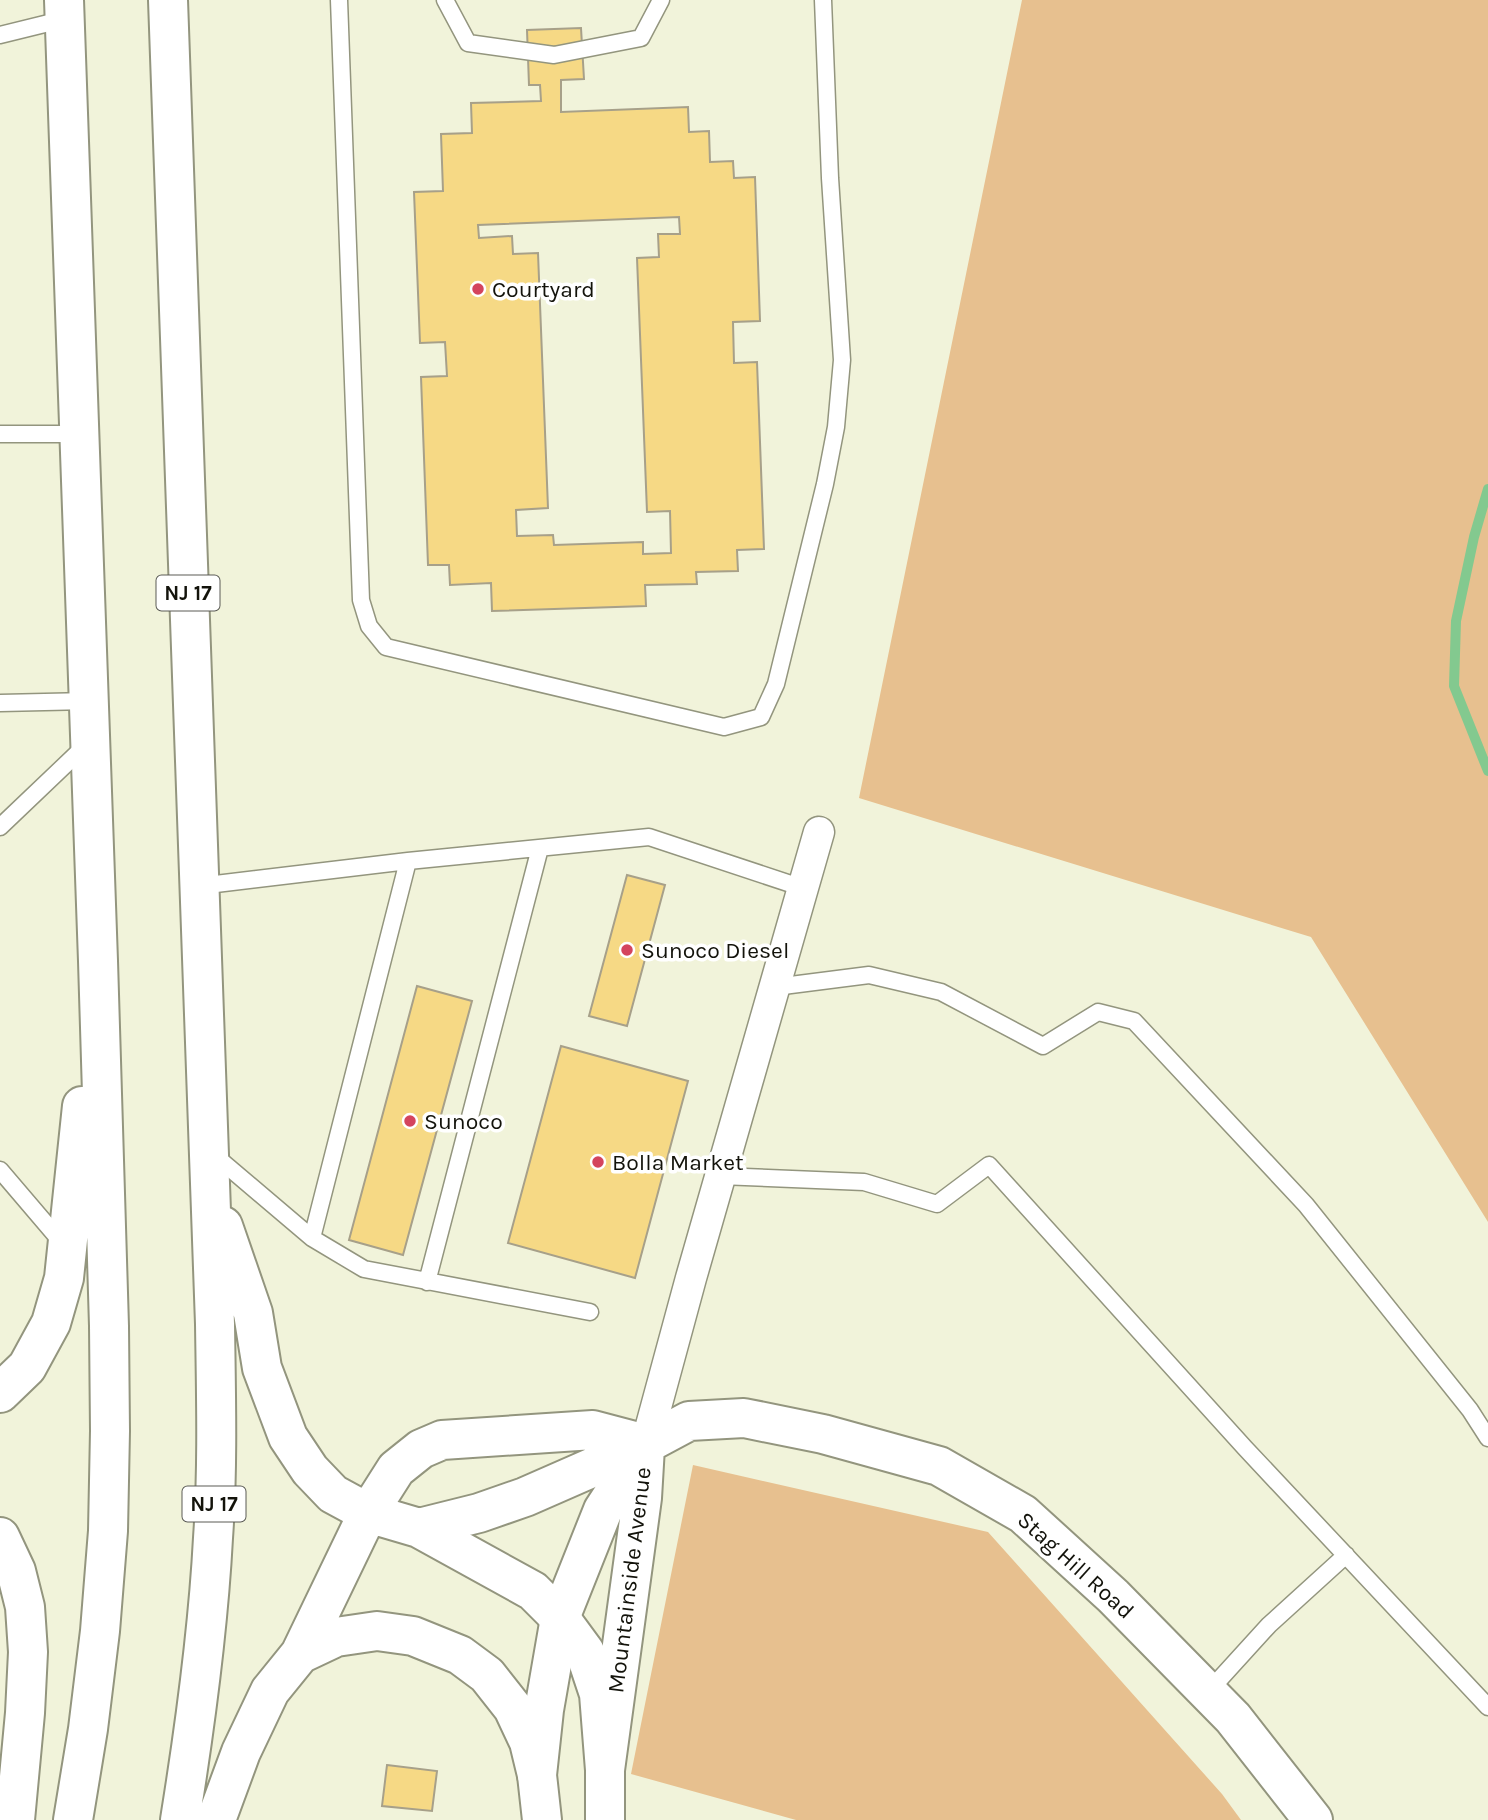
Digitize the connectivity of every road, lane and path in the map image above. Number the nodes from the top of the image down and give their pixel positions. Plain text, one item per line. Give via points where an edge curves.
1 (168, 0) edge
2 (339, 0) edge
3 (445, 0) edge
4 (661, 0) edge
5 (823, 0) edge
6 (65, 10) edge
7 (0, 35) edge
8 (0, 434) edge
9 (79, 434) junction
10 (89, 701) junction
11 (0, 703) edge
12 (90, 741) junction
13 (0, 827) edge
14 (820, 832) dead end
15 (540, 848) junction
16 (408, 861) junction
17 (199, 886) junction
18 (803, 888) junction
19 (98, 961) junction
20 (775, 987) junction
21 (209, 1167) junction
22 (0, 1170) edge
23 (720, 1176) junction
24 (312, 1238) junction
25 (67, 1249) junction
26 (427, 1282) junction
27 (590, 1312) dead end
28 (0, 1393) edge
29 (1488, 1438) edge
30 (646, 1444) junction
31 (368, 1513) junction
32 (419, 1528) junction
33 (0, 1537) edge
34 (1346, 1555) junction
35 (560, 1618) junction
36 (300, 1654) junction
37 (1208, 1692) junction
38 (1488, 1707) edge
39 (605, 1770) junction
40 (537, 1775) junction
41 (15, 1820) edge
42 (73, 1820) edge
43 (180, 1820) edge
44 (216, 1820) edge
45 (542, 1820) edge
46 (605, 1820) edge
47 (1313, 1820) edge

1 - 17 main road, NJ 17
2 - 5 lane via 361,600 369,626 386,646 724,727 761,717 776,684 836,428 842,360
3 - 4 lane via 468,43 554,55 641,38
6 - 7 lane
6 - 9 main road
8 - 9 lane
9 - 10 main road
10 - 11 lane
10 - 12 main road
12 - 13 lane
12 - 19 main road
14 - 18 street
15 - 16 lane
15 - 18 lane via 649,836
15 - 26 lane
16 - 17 lane
16 - 24 lane
17 - 21 main road, NJ 17
18 - 20 street
19 - 25 main road
19 - 42 main road via 109,1326 108,1531 100,1631
20 - 23 street
20 - 29 lane via 869,975 942,992 1043,1046 1098,1012 1134,1021 1306,1205
21 - 24 lane
21 - 31 main road via 253,1313 262,1368 288,1437 333,1494
21 - 43 main road, NJ 17 via 215,1324 213,1538 205,1642
22 - 25 lane
23 - 30 street
23 - 34 lane via 864,1182 937,1204 989,1165
24 - 26 lane via 364,1269
25 - 28 main road via 51,1324 27,1367
26 - 27 lane
30 - 31 main road via 593,1430 442,1440 421,1449 396,1469
30 - 32 main road, Stag Hill Road via 525,1497
30 - 35 main road, Mountainside Avenue via 603,1510
30 - 37 main road, Stag Hill Road via 689,1421 744,1418 939,1466 1023,1514
30 - 39 main road, Mountainside Avenue
31 - 32 main road
31 - 36 main road
32 - 35 main road via 533,1591
33 - 41 main road via 16,1571 27,1641
34 - 37 lane via 1269,1625
34 - 38 lane
35 - 39 main road via 585,1652 599,1693
35 - 40 main road, Mountainside Avenue
36 - 40 main road via 336,1637 377,1631 413,1636 460,1655 487,1675 513,1708 529,1742
36 - 44 main road via 270,1691
37 - 47 main road, Stag Hill Road
39 - 46 main road, Mountainside Avenue
40 - 45 main road, Mountainside Avenue

